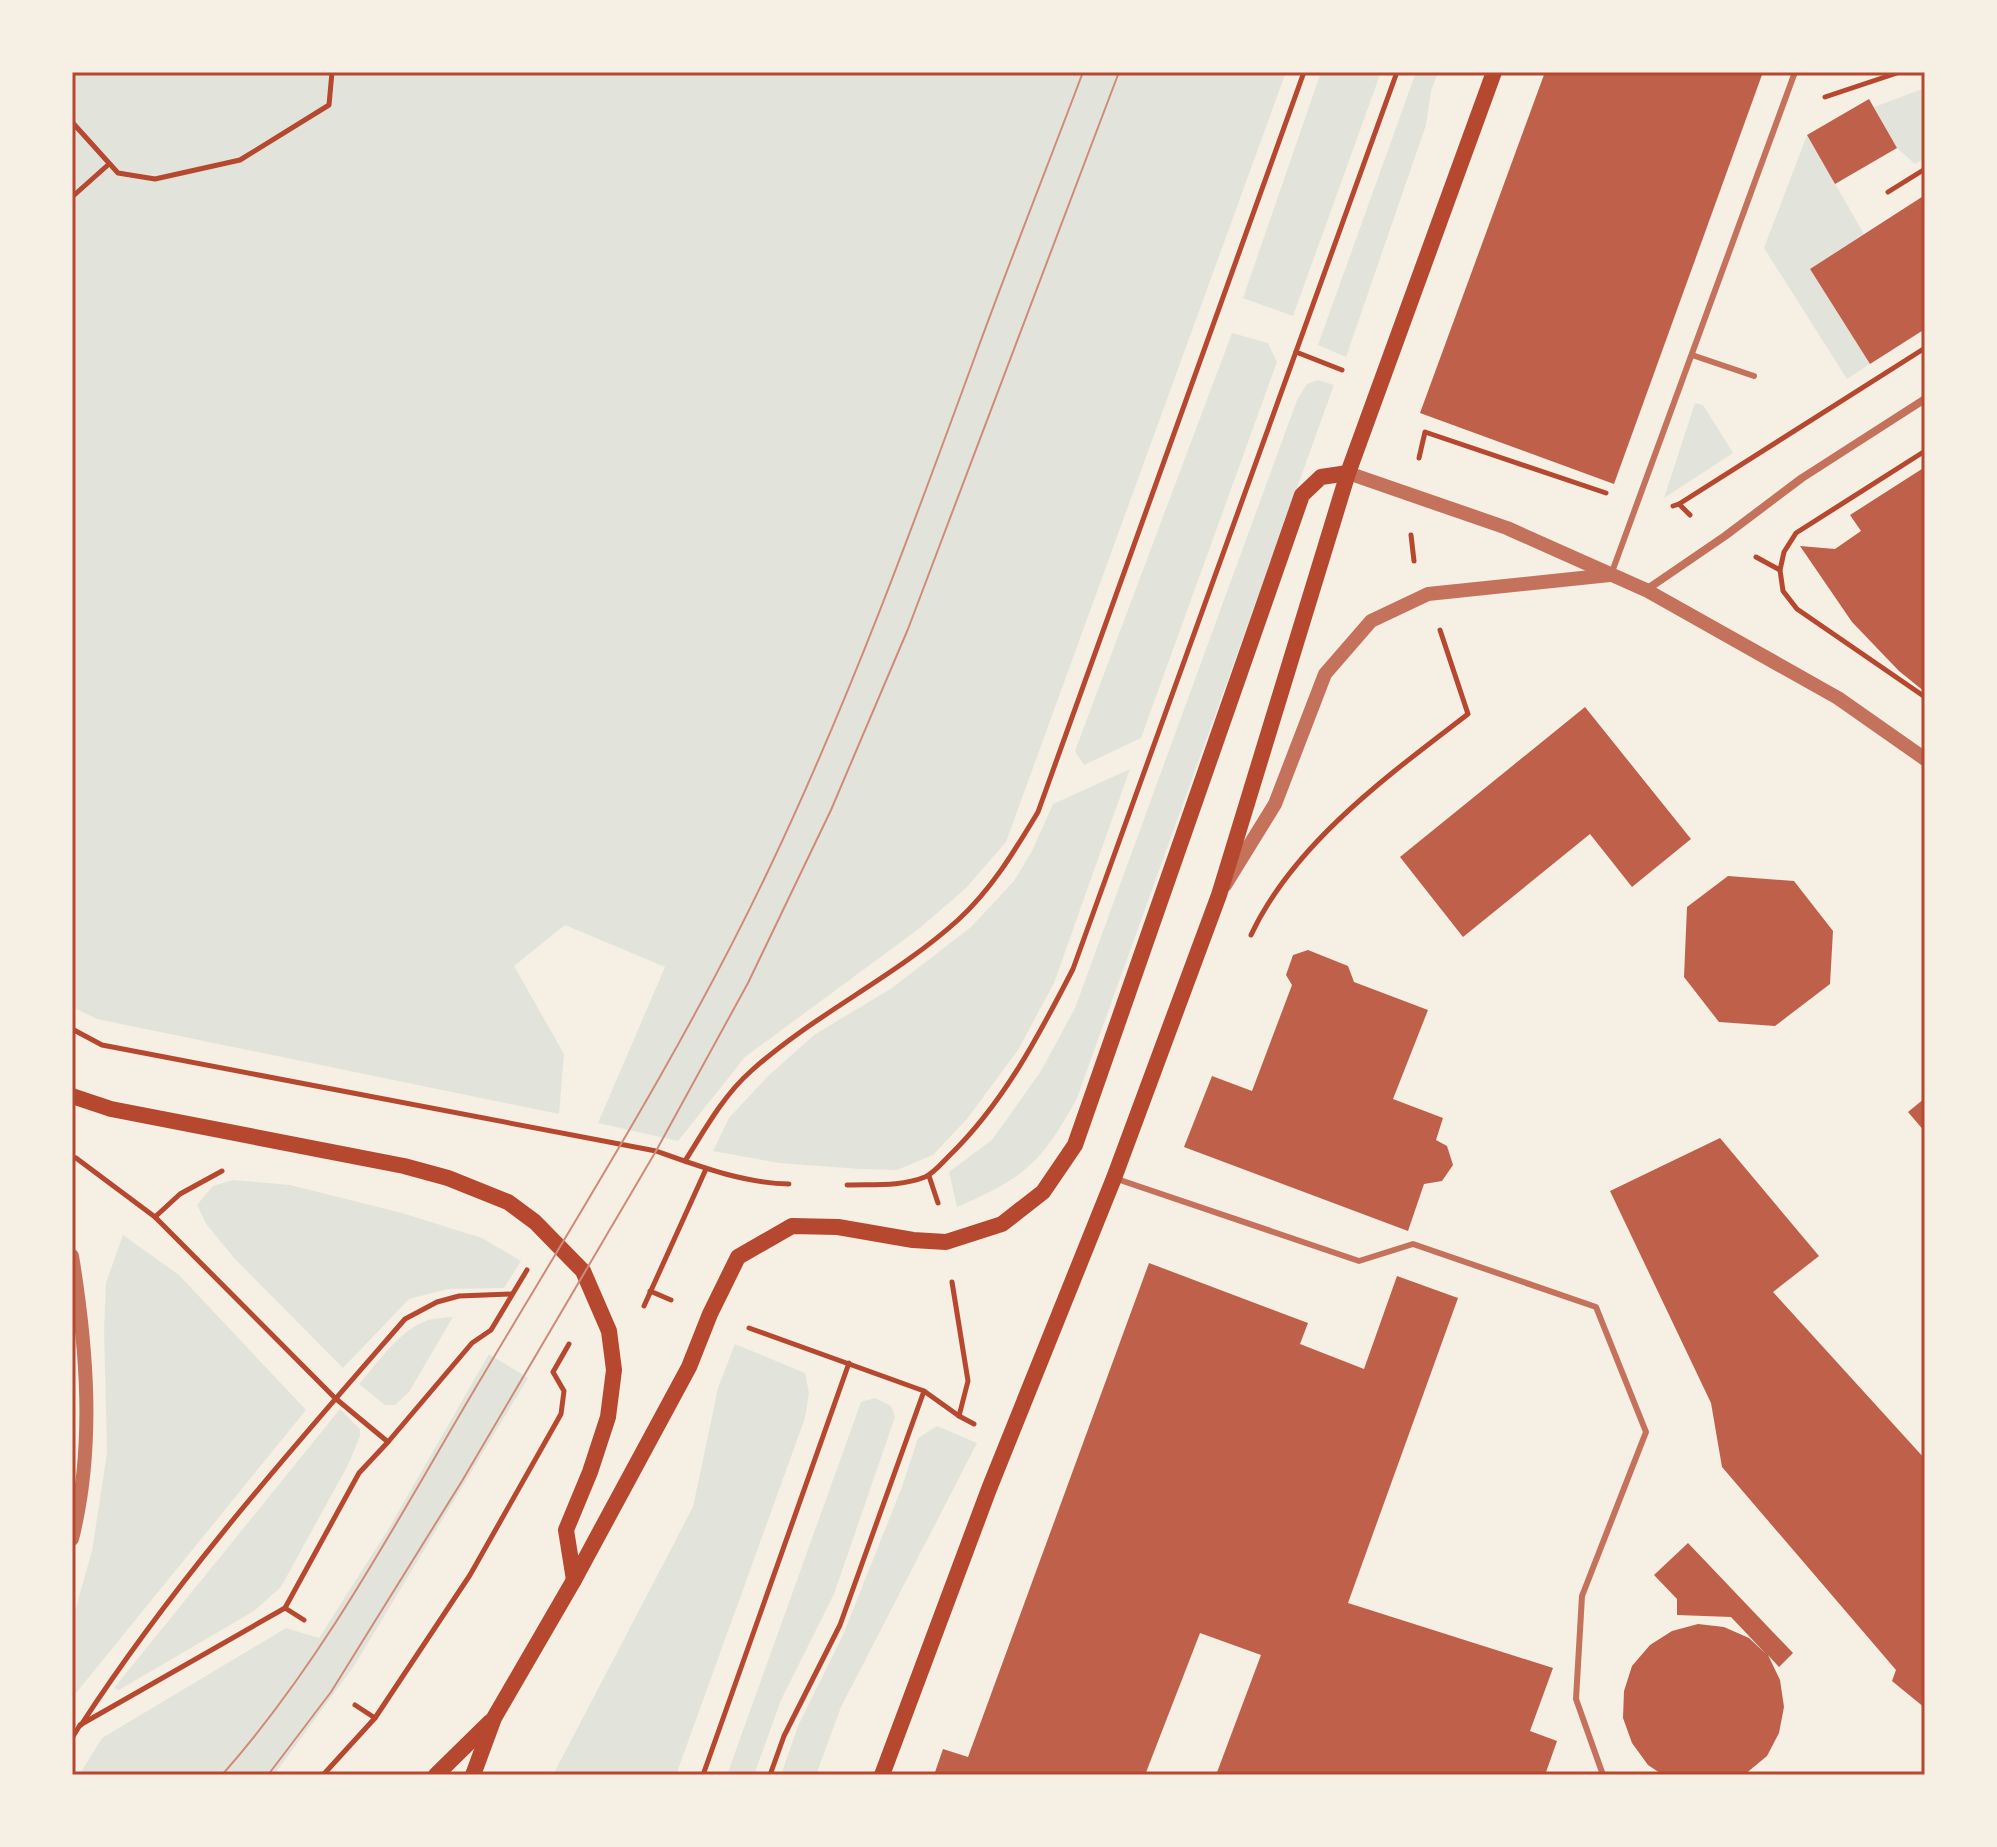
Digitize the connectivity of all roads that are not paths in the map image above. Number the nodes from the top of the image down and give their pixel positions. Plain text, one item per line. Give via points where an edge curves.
1 (1494, 72) edge
2 (1795, 72) edge
3 (1692, 355) junction
4 (1754, 376) dead end
5 (1925, 399) edge
6 (1348, 473) junction
7 (1611, 575) junction
8 (1646, 590) junction
9 (1925, 759) edge
10 (1219, 895) junction
11 (72, 1096) edge
12 (1114, 1178) junction
13 (72, 1256) edge
14 (72, 1539) edge
15 (574, 1580) junction
16 (494, 1718) junction
17 (436, 1775) edge
18 (473, 1775) edge
19 (882, 1775) edge
20 (1603, 1775) edge

1 - 6 main road
2 - 3 lane
3 - 4 lane
3 - 7 lane
5 - 8 street via 1802,478
6 - 7 street via 1507,528
6 - 10 main road
6 - 15 main road via 1321,477 1302,495 1075,1145 1043,1192 1002,1224 946,1242 792,1226 738,1257 689,1367
7 - 8 street
7 - 10 street via 1428,594 1371,621 1325,674 1275,804
8 - 9 street via 1838,698
10 - 12 main road
11 - 15 main road via 111,1109 404,1166 508,1202 535,1222 583,1271 609,1331 614,1370 608,1417 566,1530
12 - 19 main road
12 - 20 lane via 1359,1261 1413,1244 1596,1307 1646,1432 1582,1596 1576,1699
13 - 14 street via 86,1411
15 - 16 main road
16 - 17 main road
16 - 18 main road

